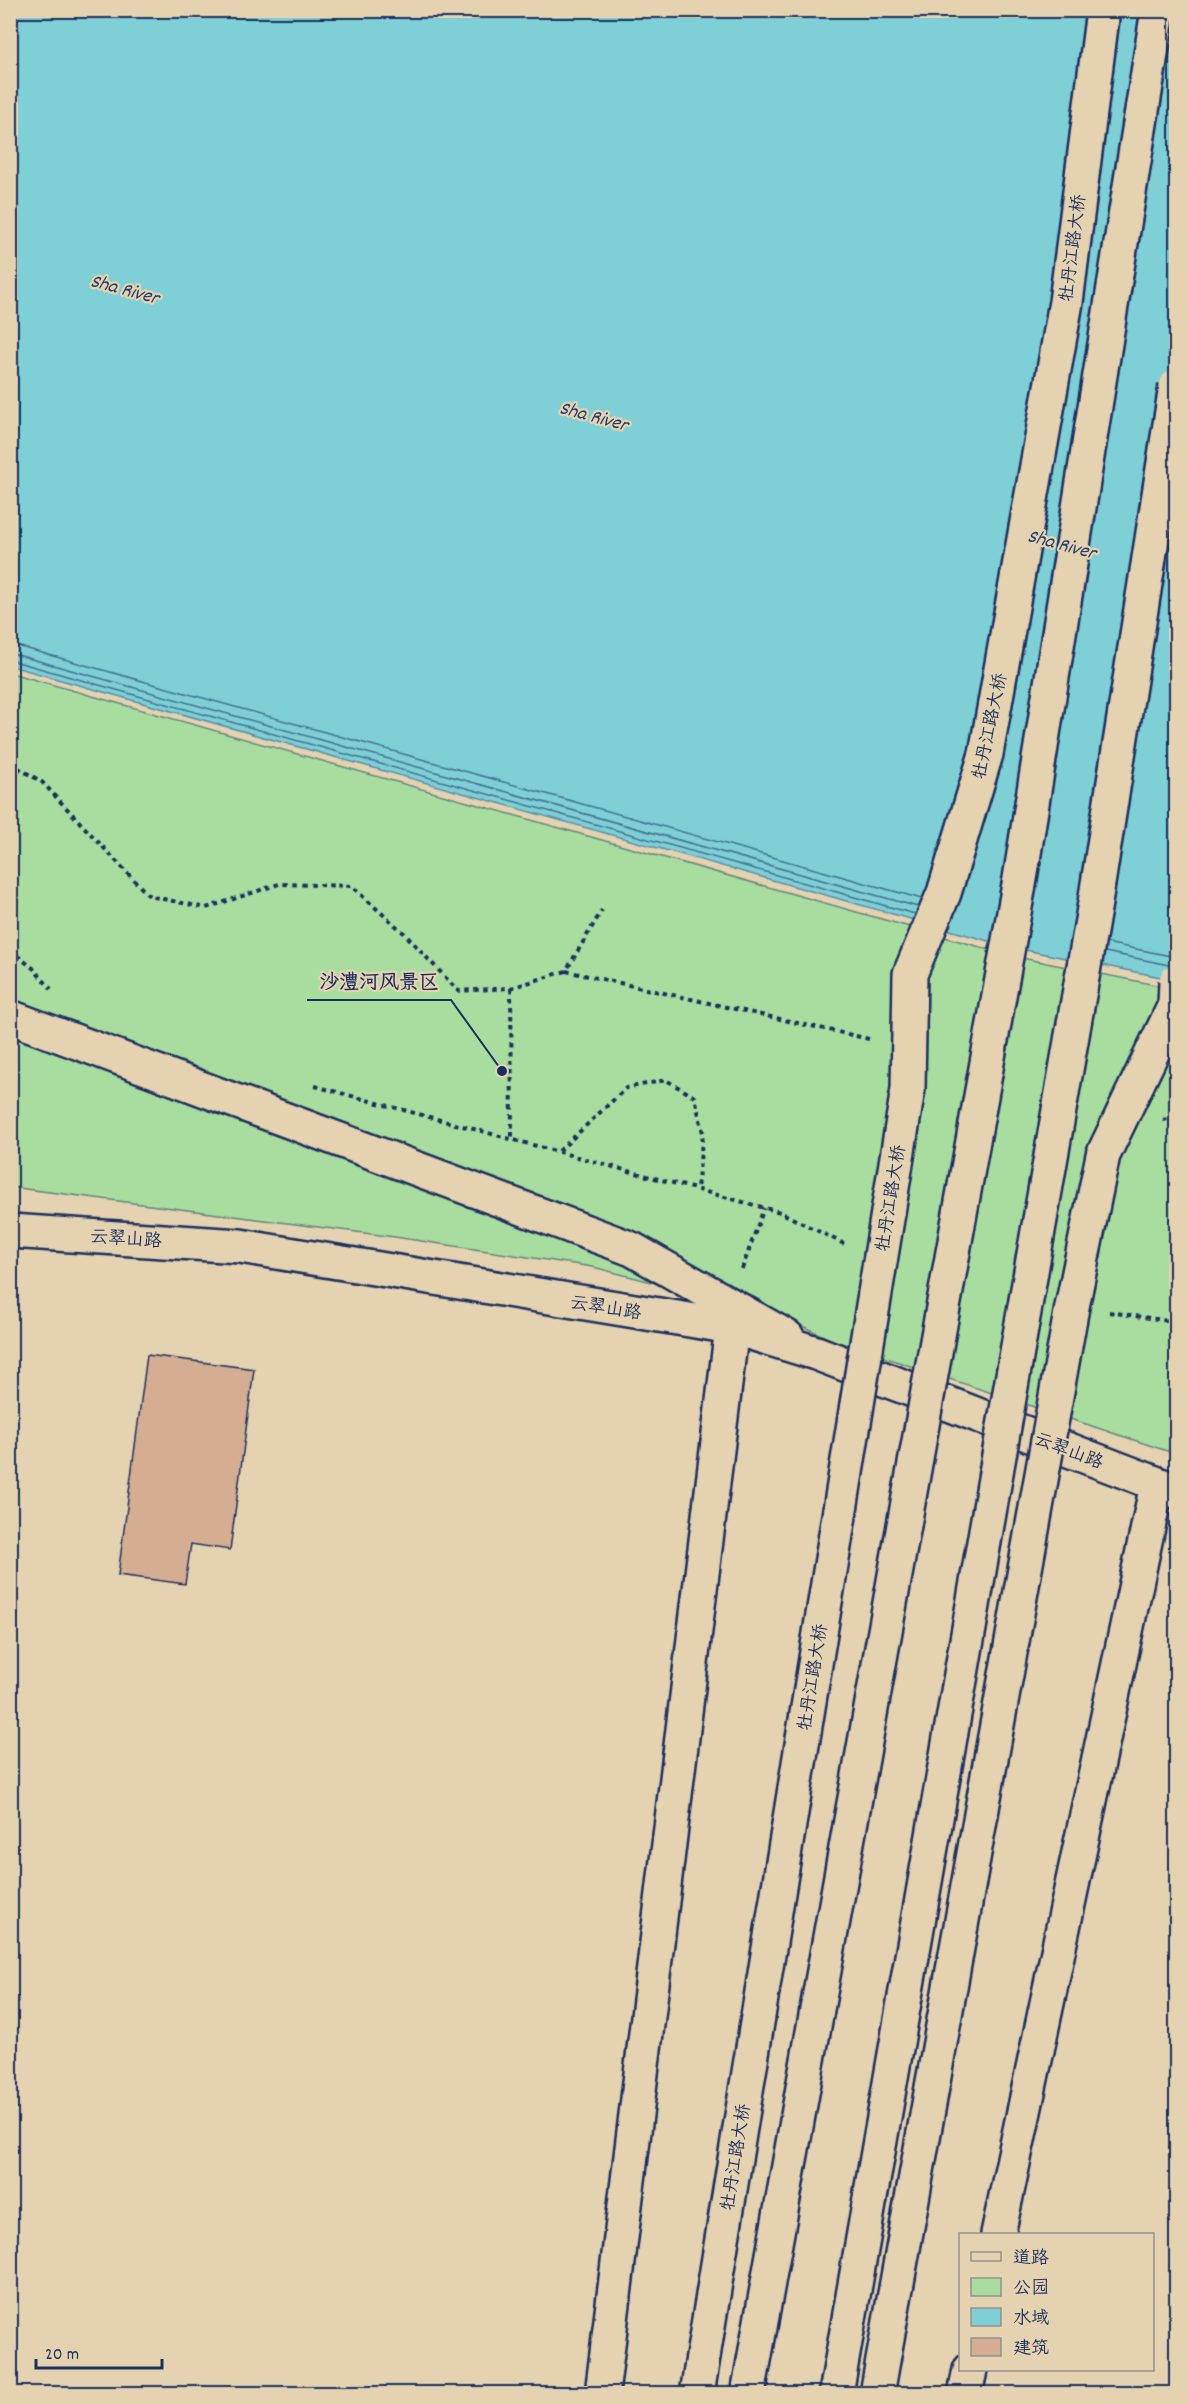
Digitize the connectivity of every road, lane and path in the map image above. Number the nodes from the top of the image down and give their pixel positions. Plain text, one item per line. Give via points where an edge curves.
1 (1103, 10) edge
2 (1158, 10) edge
3 (1176, 386) edge
4 (10, 764) edge
5 (602, 910) dead end
6 (10, 950) edge
7 (1176, 981) edge
8 (511, 988) junction
9 (53, 992) dead end
10 (10, 1017) edge
11 (309, 1085) dead end
12 (512, 1138) junction
13 (559, 1151) junction
14 (697, 1189) junction
15 (764, 1208) junction
16 (10, 1231) edge
17 (879, 1262) junction
18 (1072, 1307) junction
19 (731, 1316) junction
20 (1176, 1322) edge
21 (1167, 1488) edge
22 (998, 2233) edge
23 (970, 2371) edge
24 (602, 2394) edge
25 (697, 2394) edge
26 (748, 2394) edge
27 (836, 2394) edge
28 (878, 2394) edge
29 (965, 2394) edge

1 - 17 street, 牡丹江路大桥, bridge via 1066,302 986,754 944,893 910,974 908,1089
2 - 26 street, bridge via 1020,879
3 - 27 street, bridge via 1093,915
4 - 8 path via 42,783 148,896 206,908 279,885 351,886 404,933 458,991
5 - 8 path via 566,971
6 - 9 path via 33,968
7 - 18 street, bridge via 1175,1005 1102,1155
8 - 12 path
10 - 19 street via 632,1249
11 - 12 path
12 - 13 path
13 - 14 path
13 - 14 path via 626,1088 666,1080 695,1097 703,1133
14 - 15 path
15 - 17 path via 780,1212
15 - 19 path
16 - 19 street, 云翠山路 via 240,1246
17 - 25 street, 牡丹江路大桥, bridge
18 - 20 path
18 - 28 street, bridge
19 - 21 street, 云翠山路 via 816,1353
19 - 24 street
21 - 22 street
23 - 29 street

